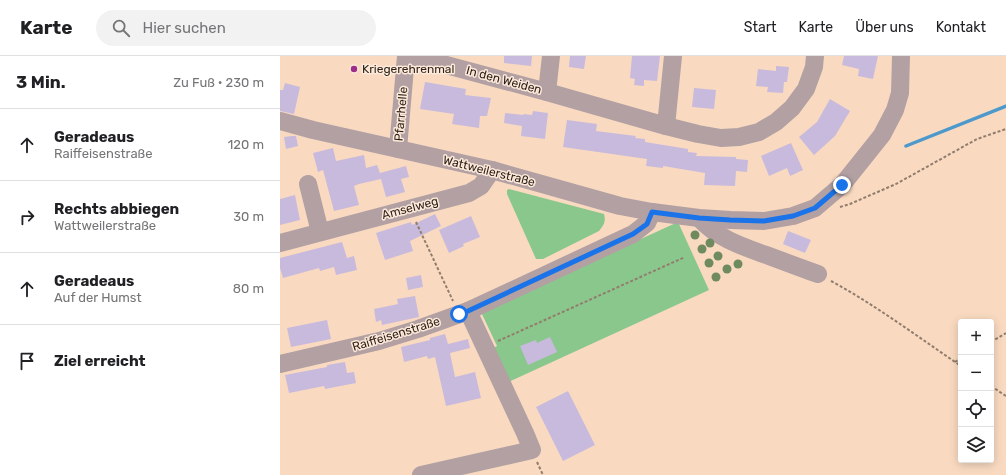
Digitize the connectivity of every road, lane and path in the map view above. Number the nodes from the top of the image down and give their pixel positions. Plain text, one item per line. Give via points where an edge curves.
1 (406, 56) edge
2 (413, 56) edge
3 (551, 56) edge
4 (673, 56) edge
5 (815, 56) edge
6 (901, 56) edge
7 (548, 92) junction
8 (280, 121) edge
9 (666, 126) junction
10 (1006, 129) edge
11 (398, 149) junction
12 (492, 170) junction
13 (308, 184) dead end
14 (838, 207) dead end
15 (410, 208) junction
16 (652, 212) junction
17 (699, 218) junction
18 (320, 232) junction
19 (280, 243) edge
20 (685, 257) dead end
21 (818, 274) joint
22 (464, 313) junction
23 (1006, 334) edge
24 (994, 340) edge
25 (484, 347) junction
26 (958, 360) edge
27 (955, 362) junction
28 (280, 364) edge
29 (958, 364) edge
30 (994, 388) edge
31 (1006, 396) edge
32 (422, 475) edge

1 - 11 street, Pfarrhelle
2 - 7 street, In den Weiden
3 - 7 street, In den Weiden
4 - 9 street
5 - 9 street, In den Weiden via 806,89 792,108 759,132 721,138
6 - 17 street, Wattweilerstraße via 900,93 895,110 882,135 842,185 815,208 793,216 764,221
7 - 9 street, In den Weiden
8 - 11 street, Wattweilerstraße
10 - 14 path via 977,140 896,184
11 - 12 street, Wattweilerstraße
12 - 15 street, Amselweg via 481,186 469,192
12 - 16 street, Wattweilerstraße via 620,206
13 - 18 street
15 - 18 street, Amselweg
15 - 22 path
16 - 17 street, Wattweilerstraße
16 - 22 street, Raiffeisenstraße via 647,224 633,234
17 - 21 street via 718,234
18 - 19 street, Amselweg
20 - 25 path
21 - 27 path via 893,319
22 - 25 street
22 - 28 street, Raiffeisenstraße via 379,341
23 - 24 path
25 - 32 street via 532,450
26 - 27 path
27 - 29 path
30 - 31 path

